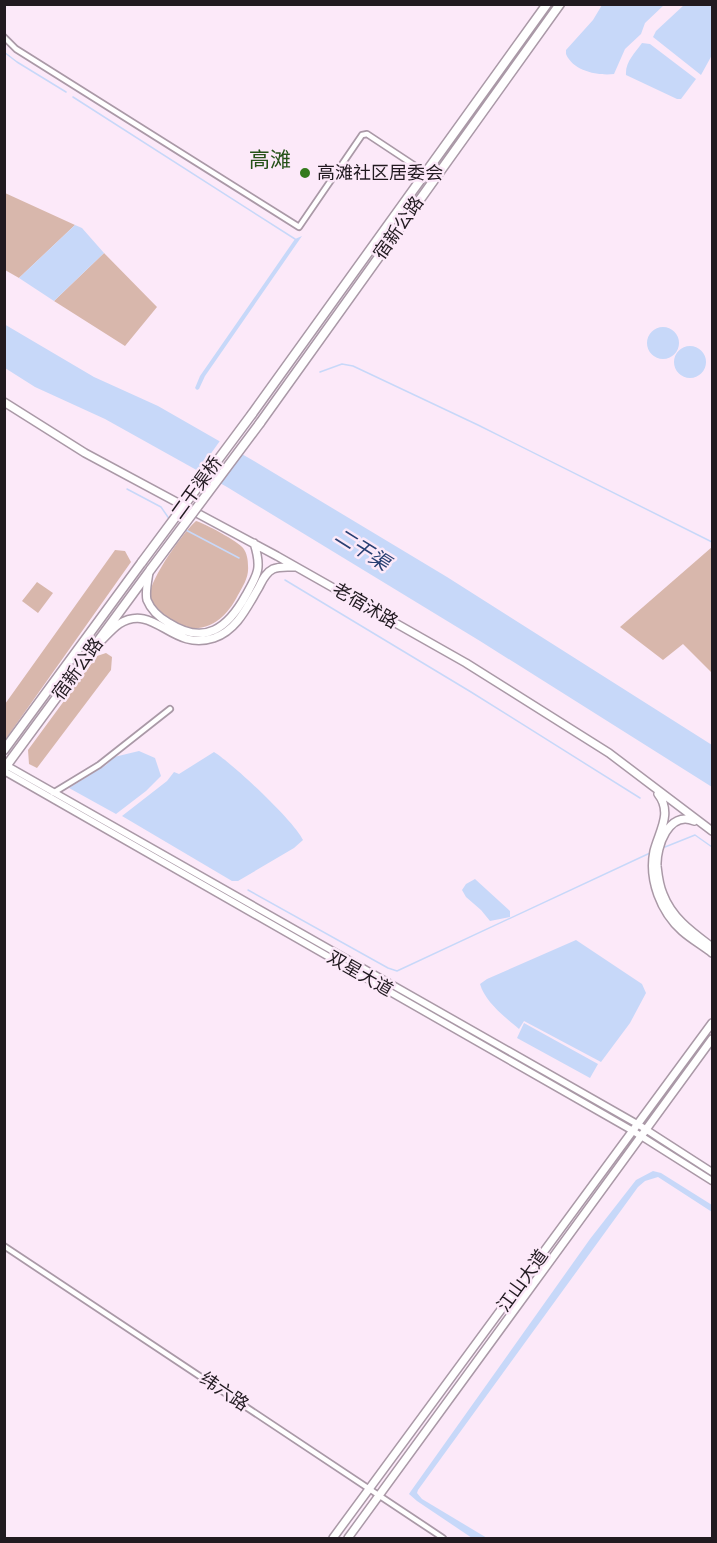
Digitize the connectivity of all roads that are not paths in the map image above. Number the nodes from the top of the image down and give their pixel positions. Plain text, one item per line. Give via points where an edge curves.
1 (547, 4) edge
2 (560, 4) edge
3 (4, 37) edge
4 (426, 172) junction
5 (435, 178) junction
6 (4, 402) edge
7 (252, 414) joint
8 (260, 423) joint
9 (254, 543) junction
10 (142, 562) joint
11 (297, 567) junction
12 (150, 569) junction
13 (92, 650) junction
14 (170, 709) dead end
15 (4, 750) edge
16 (5, 767) edge
17 (644, 779) junction
18 (51, 794) junction
19 (667, 798) junction
20 (704, 826) junction
21 (667, 830) junction
22 (712, 831) edge
23 (712, 947) edge
24 (712, 953) edge
25 (712, 1023) edge
26 (712, 1039) edge
27 (639, 1125) junction
28 (633, 1131) junction
29 (644, 1133) junction
30 (712, 1172) edge
31 (712, 1181) edge
32 (4, 1246) edge
33 (369, 1489) junction
34 (380, 1496) junction
35 (333, 1539) edge
36 (348, 1539) edge
37 (443, 1539) edge

1 - 4 highway, 宿新公路
2 - 5 highway, 宿新公路
3 - 4 street via 15,49 299,227 362,135 367,134
4 - 5 street
4 - 7 highway, 宿新公路
5 - 8 highway, 宿新公路
6 - 9 main road, 老宿沭路 via 85,453
7 - 10 highway, 二干渠桥, bridge
8 - 12 highway, 二干渠桥, bridge
9 - 11 main road, 老宿沭路
9 - 12 main road via 260,564 257,575 236,614 212,632 195,634 181,630 154,612 146,595
10 - 15 highway, 宿新公路
11 - 13 main road via 272,570 265,575 247,608 223,635 188,640 154,622 134,618 118,625
11 - 17 main road, 老宿沭路 via 466,663 582,734
12 - 13 highway, 宿新公路
13 - 16 highway, 宿新公路
14 - 18 street via 99,765
16 - 18 street, 双星大道
17 - 19 main road, 老宿沭路
17 - 24 main road via 665,807 652,864 657,896 682,931
18 - 27 street, 双星大道
18 - 28 street, 双星大道
19 - 20 main road, 老宿沭路
19 - 21 main road
20 - 21 main road via 688,819 673,823
20 - 22 main road, 老宿沭路
21 - 23 main road via 657,865 662,893 683,926
25 - 27 main road, 江山大道
26 - 29 main road, 江山大道
27 - 28 main road, 江山大道
27 - 29 street, 双星大道
28 - 29 street, 双星大道
28 - 33 main road, 江山大道
29 - 30 street, 双星大道
29 - 31 street, 双星大道
29 - 34 main road, 江山大道
32 - 33 street, 纬六路
33 - 34 street, 纬六路
33 - 35 main road, 江山大道
34 - 36 main road, 江山大道
34 - 37 street, 纬六路

